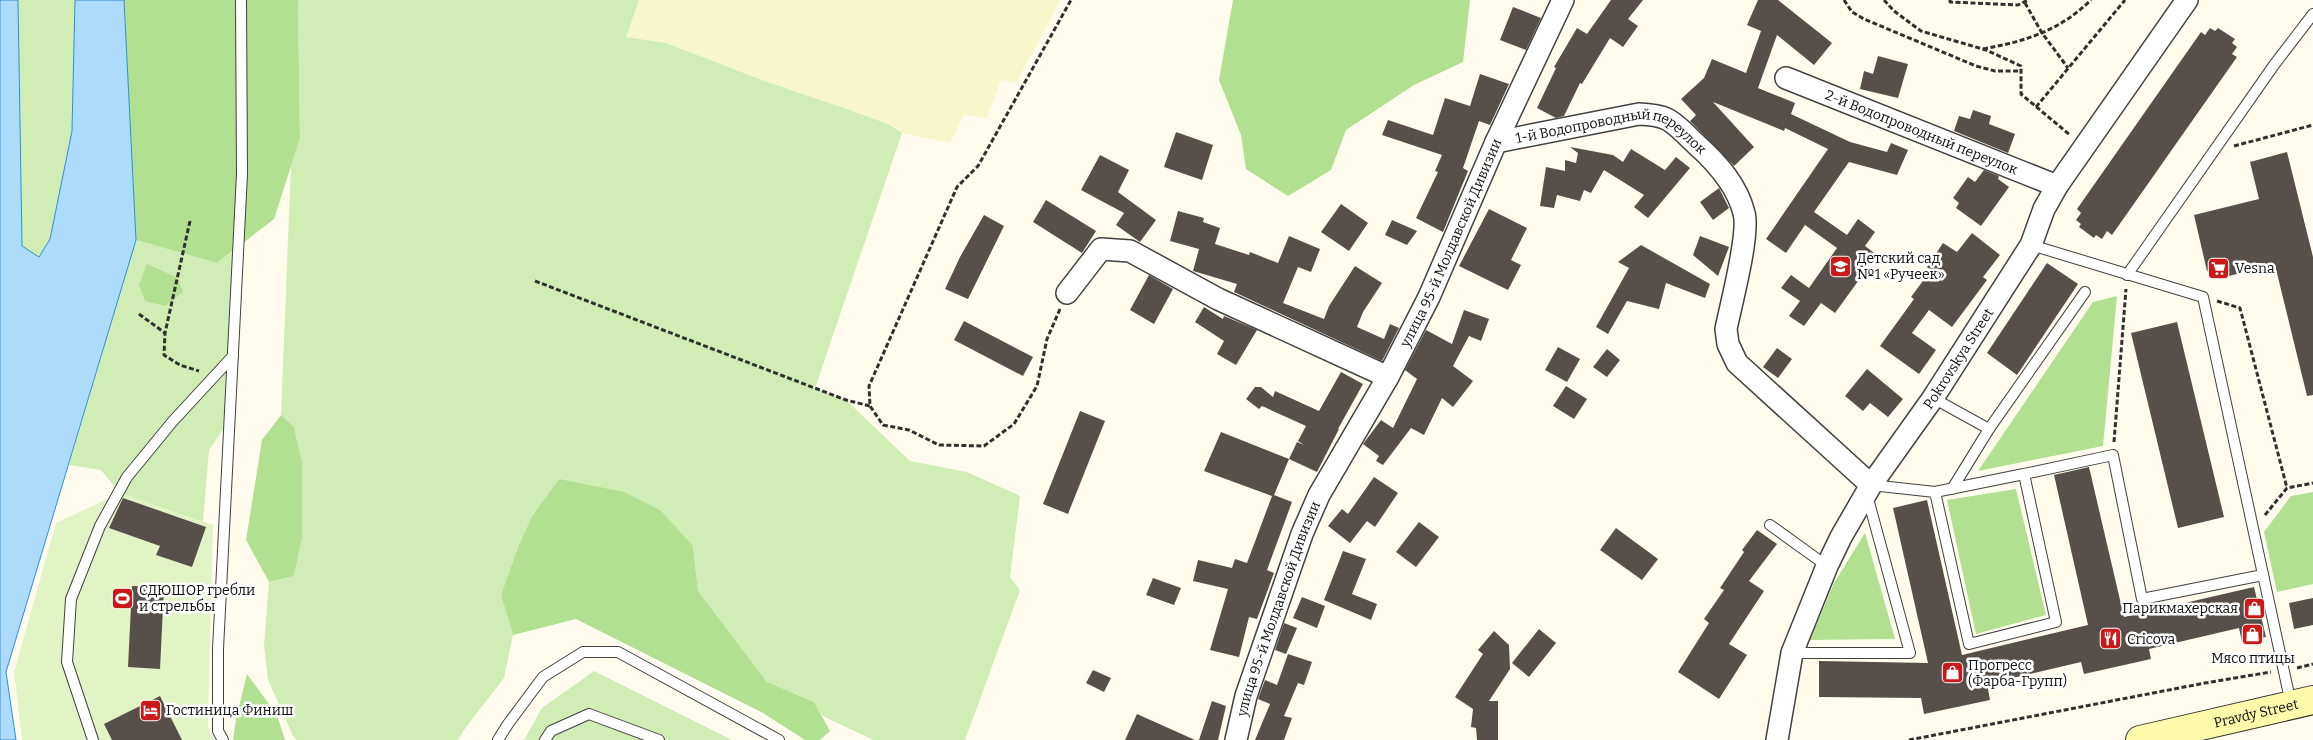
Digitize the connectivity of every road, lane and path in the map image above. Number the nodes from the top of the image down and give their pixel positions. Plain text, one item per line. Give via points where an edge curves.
1 (241, 0) edge
2 (1071, 0) edge
3 (1563, 0) edge
4 (1844, 0) edge
5 (1884, 0) edge
6 (1950, 0) edge
7 (2091, 0) edge
8 (2125, 0) edge
9 (2187, 0) edge
10 (2026, 1) edge
11 (2313, 14) edge
12 (2042, 33) junction
13 (1983, 49) junction
14 (2068, 68) junction
15 (2021, 72) junction
16 (1786, 78) dead end
17 (2036, 107) junction
18 (2313, 125) edge
19 (1496, 142) junction
20 (2084, 147) junction
21 (2213, 152) junction
22 (2057, 186) junction
23 (190, 221) dead end
24 (2031, 245) junction
25 (2127, 275) junction
26 (535, 280) dead end
27 (2086, 292) dead end
28 (1067, 293) joint
29 (2203, 297) junction
30 (139, 314) dead end
31 (165, 333) junction
32 (233, 356) junction
33 (217, 373) junction
34 (1388, 378) junction
35 (1933, 398) junction
36 (870, 406) junction
37 (1989, 429) junction
38 (2113, 455) junction
39 (2024, 474) junction
40 (2313, 483) edge
41 (1952, 488) junction
42 (2287, 488) junction
43 (1869, 489) junction
44 (1935, 492) junction
45 (1770, 525) dead end
46 (2254, 530) junction
47 (1827, 566) junction
48 (2263, 575) junction
49 (1792, 653) junction
50 (2313, 664) edge
51 (2284, 670) junction
52 (2302, 703) edge
53 (93, 740) edge
54 (223, 740) edge
55 (498, 740) edge
56 (545, 740) edge
57 (659, 740) edge
58 (779, 740) edge
59 (1236, 740) edge
60 (1777, 740) edge
61 (1909, 740) edge
62 (2140, 740) edge

1 - 32 lane via 242,174
2 - 36 path via 978,166 957,187 878,363 869,386
3 - 19 street, улица 95-й Молдавской Дивизии
4 - 15 path via 1852,12 1864,19 1976,66
5 - 13 path via 1921,31
6 - 10 path via 2018,5
7 - 12 path via 2063,24
8 - 14 path
9 - 20 street, Pokrovskya Street
10 - 12 path
11 - 21 lane
12 - 13 path via 2021,42
12 - 14 path
13 - 15 path via 2021,66
14 - 17 path
15 - 17 path via 2021,94
16 - 22 street, 2-й Водопроводный переулок
17 - 20 path
18 - 21 path
19 - 34 street, улица 95-й Молдавской Дивизии via 1429,297
19 - 43 street, 1-й Водопроводный переулок via 1639,114 1660,114 1670,119 1714,161 1734,189 1744,214 1745,234 1726,330 1728,344 1737,363
20 - 22 street, Pokrovskya Street
21 - 25 lane
22 - 24 street, Pokrovskya Street via 2044,209
23 - 31 path
24 - 25 lane
24 - 35 street, Pokrovskya Street
25 - 29 lane
25 - 38 path
26 - 36 path via 846,400
27 - 37 lane
28 - 34 street via 1101,249 1130,251 1218,299
28 - 36 path via 1047,339 1037,386 1014,424 984,446 939,444 909,430 883,424
29 - 42 path via 2240,308
29 - 46 lane
30 - 31 path
31 - 33 path via 164,355 180,365
32 - 33 lane
32 - 54 lane via 218,649 218,731
33 - 53 lane via 127,477 100,526 71,598 67,662
34 - 59 street, улица 95-й Молдавской Дивизии via 1319,495 1302,534 1246,696
35 - 37 lane
35 - 43 street, Pokrovskya Street
37 - 41 lane
38 - 39 lane
38 - 48 lane via 2142,599
39 - 41 lane
39 - 44 lane via 2056,622 1968,644
40 - 42 path
41 - 44 lane
42 - 46 path
43 - 44 lane
43 - 47 street, Pokrovskya Street
43 - 49 lane via 1910,653
45 - 47 lane
46 - 48 lane
47 - 49 street, Pokrovskya Street
48 - 51 lane
49 - 60 street, Pokrovskya Street
50 - 51 path
51 - 52 lane
51 - 61 path
52 - 62 main road, Pravdy Street
55 - 58 lane via 543,677 583,652 618,652
56 - 57 lane via 551,731 589,714

